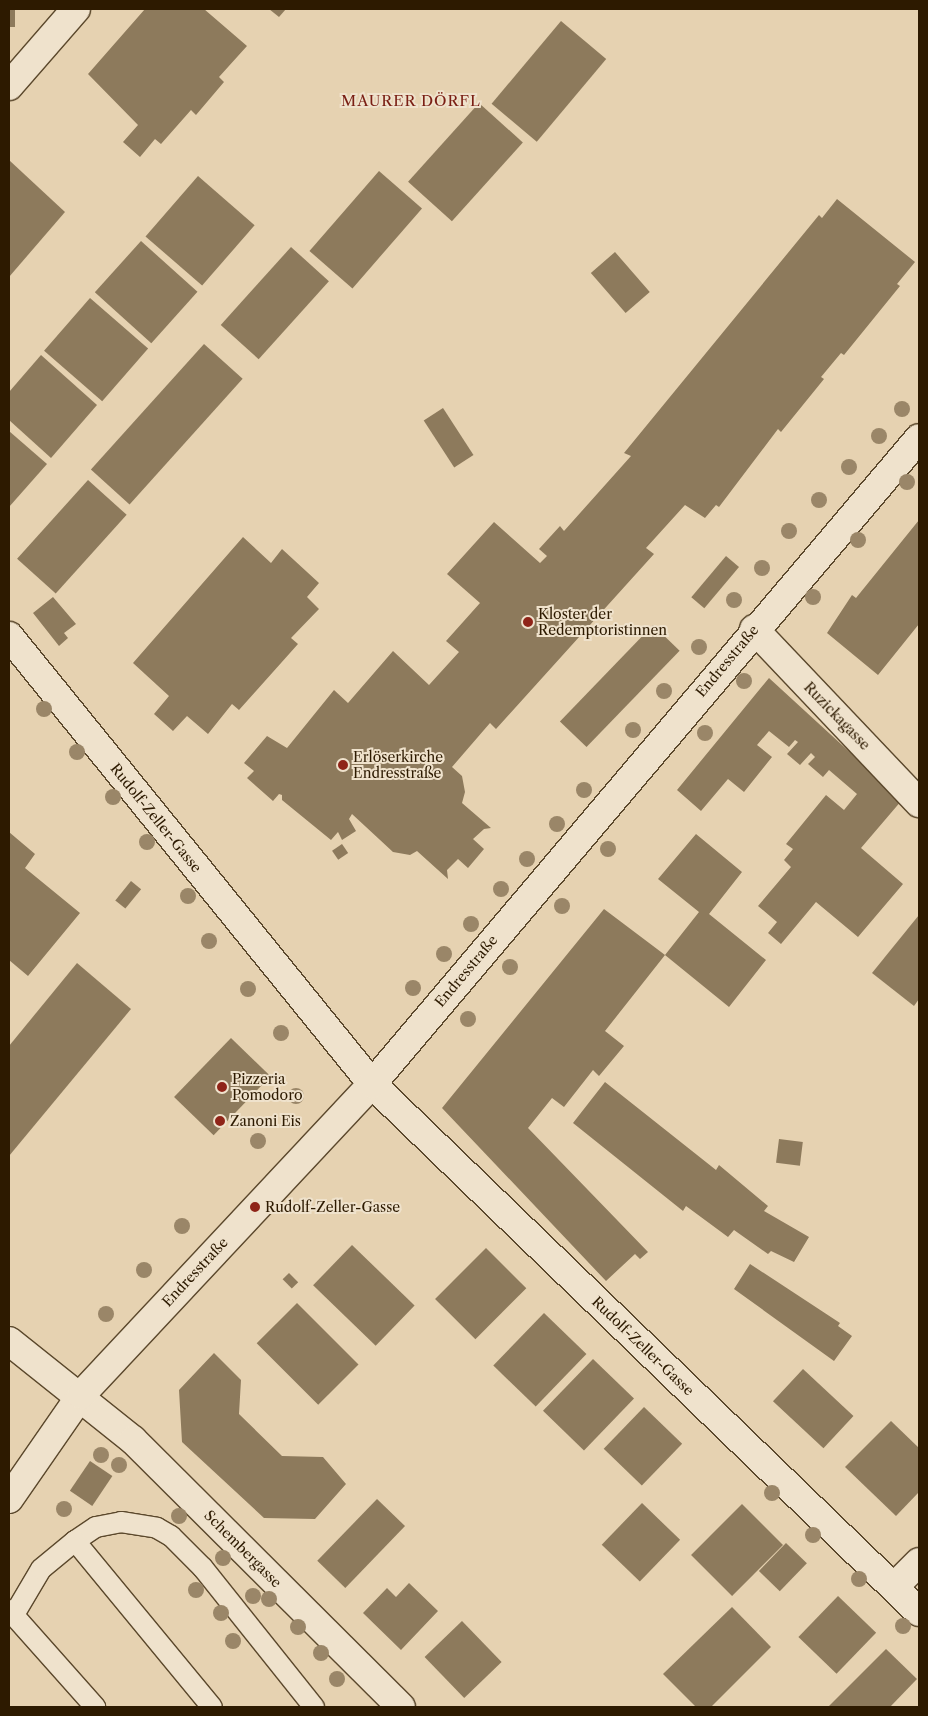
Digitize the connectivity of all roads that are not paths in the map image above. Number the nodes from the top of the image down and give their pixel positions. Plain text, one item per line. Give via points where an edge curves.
1 (76, 9) edge
2 (9, 86) edge
3 (919, 438) edge
4 (754, 629) junction
5 (9, 636) edge
6 (919, 803) edge
7 (372, 1084) junction
8 (9, 1341) edge
9 (81, 1395) junction
10 (9, 1499) edge
11 (75, 1541) junction
12 (919, 1562) edge
13 (894, 1587) junction
14 (12, 1612) edge
15 (919, 1612) edge
16 (95, 1707) edge
17 (212, 1707) edge
18 (314, 1707) edge
19 (402, 1707) edge

1 - 2 street
3 - 4 street, Endresstraße
4 - 6 street, Ruzickagasse
4 - 7 street, Endresstraße
5 - 7 street, Rudolf-Zeller-Gasse
7 - 9 street, Endresstraße
7 - 13 street, Rudolf-Zeller-Gasse
8 - 9 street, Schembergasse
9 - 10 street, Endresstraße
9 - 19 street, Schembergasse via 133,1440
11 - 14 lane via 41,1569
11 - 17 lane
11 - 18 lane via 96,1527 121,1522 157,1528 171,1536 203,1568
12 - 13 street
13 - 15 street, Rudolf-Zeller-Gasse
14 - 16 lane

